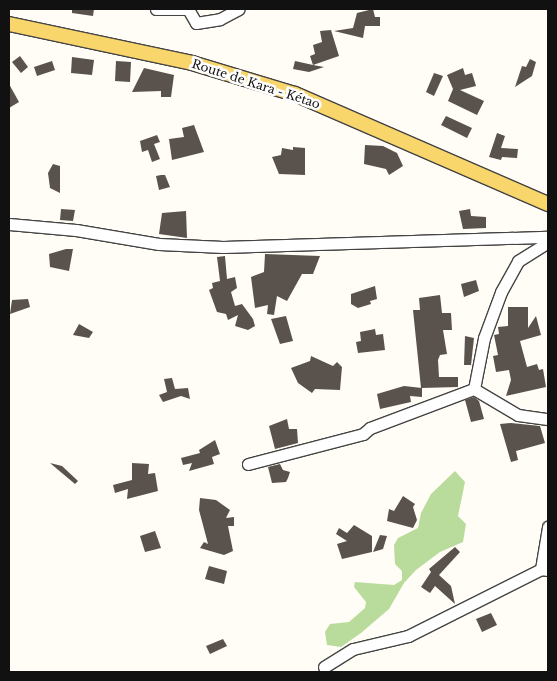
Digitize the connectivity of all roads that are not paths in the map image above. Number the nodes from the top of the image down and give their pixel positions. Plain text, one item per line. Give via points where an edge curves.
1 (156, 9) edge
2 (239, 9) edge
3 (9, 24) edge
4 (548, 204) edge
5 (9, 224) edge
6 (548, 238) edge
7 (548, 242) edge
8 (474, 389) junction
9 (548, 418) edge
10 (248, 464) dead end
11 (548, 527) edge
12 (545, 570) edge
13 (324, 667) dead end

1 - 2 street via 188,9 196,23 220,19
3 - 4 main road, Route de Kara - Kétao via 184,61 295,94
5 - 6 street via 76,230 159,244 223,247
7 - 8 street via 518,262 500,292 484,338
8 - 9 street via 518,415
8 - 10 street via 370,428 363,434
11 - 12 street
12 - 13 street via 408,636 354,649

